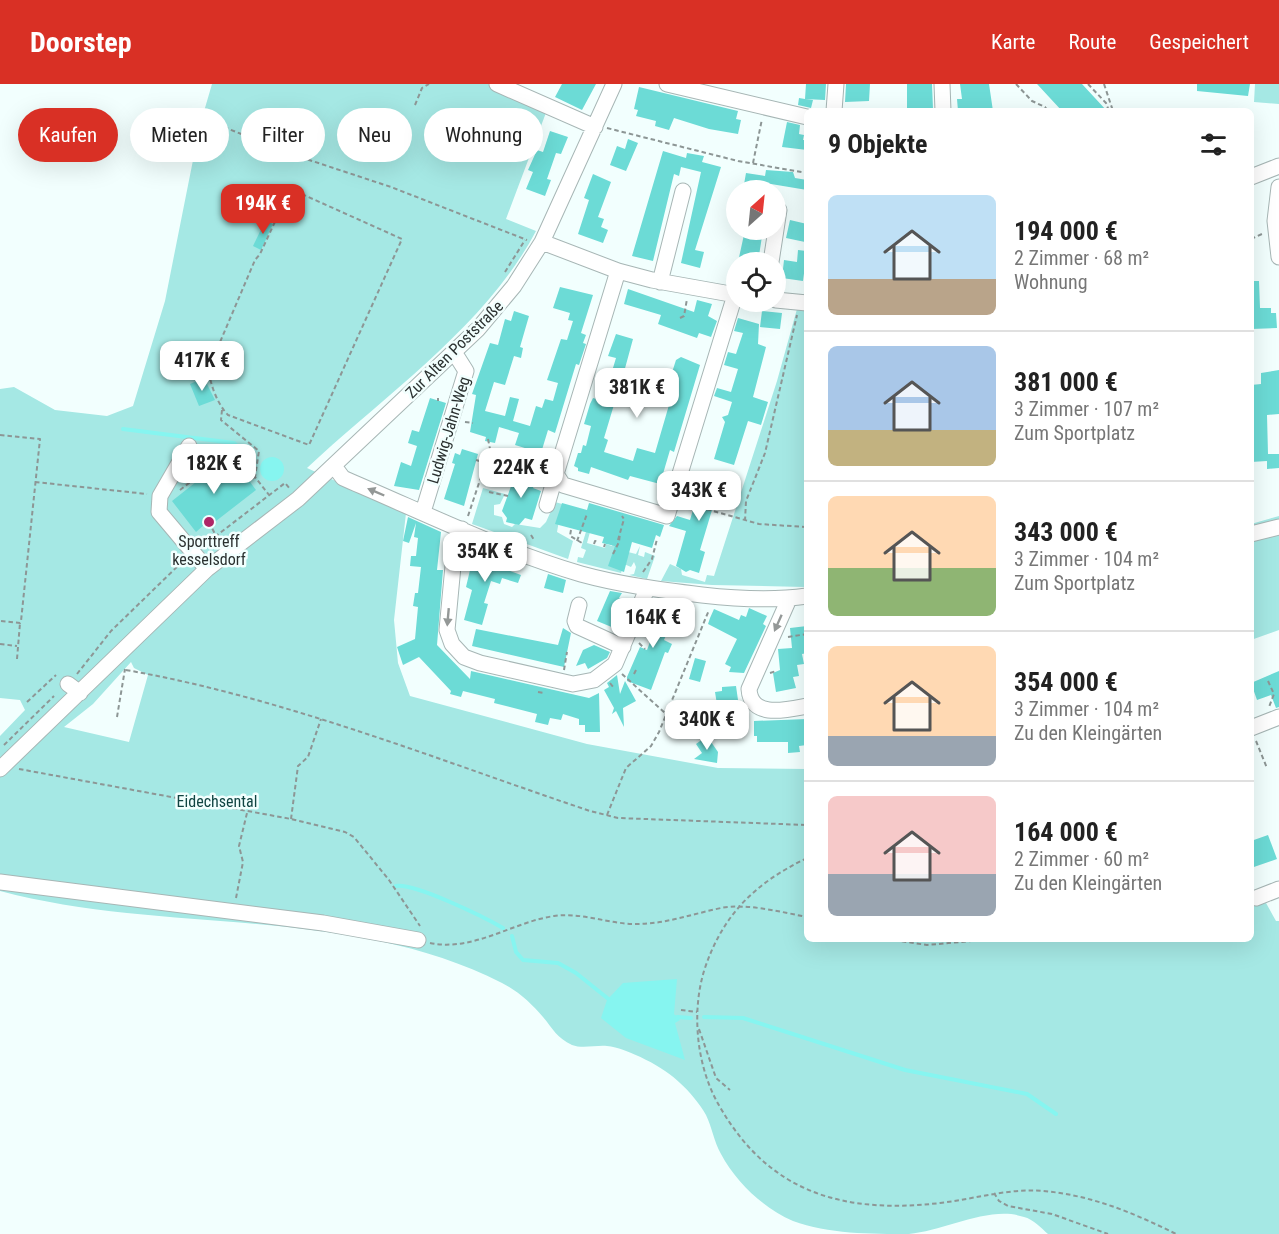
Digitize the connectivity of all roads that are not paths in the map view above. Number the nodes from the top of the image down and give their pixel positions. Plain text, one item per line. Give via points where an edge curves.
1 (497, 84) edge
2 (614, 84) edge
3 (667, 84) edge
4 (836, 84) edge
5 (942, 84) edge
6 (693, 88) edge
7 (834, 108) edge
8 (943, 108) edge
9 (804, 116) edge
10 (595, 127) junction
11 (1279, 166) edge
12 (1254, 176) edge
13 (1279, 188) edge
14 (682, 191) dead end
15 (542, 242) junction
16 (1279, 257) edge
17 (618, 271) junction
18 (660, 282) junction
19 (726, 293) edge
20 (786, 302) edge
21 (803, 305) edge
22 (731, 312) edge
23 (454, 352) junction
24 (189, 446) dead end
25 (334, 466) junction
26 (556, 474) junction
27 (547, 505) dead end
28 (423, 512) junction
29 (1279, 527) edge
30 (460, 528) junction
31 (1254, 533) edge
32 (207, 569) junction
33 (647, 589) junction
34 (804, 597) edge
35 (789, 599) junction
36 (579, 605) dead end
37 (623, 647) junction
38 (804, 706) edge
39 (1273, 719) edge
40 (1254, 731) edge
41 (0, 769) edge
42 (0, 882) edge
43 (1279, 889) edge
44 (1256, 898) dead end
45 (422, 935) road end

1 - 10 street
2 - 10 street, Zur Alten Poststraße
3 - 6 street
4 - 7 street
5 - 8 street
6 - 9 street
10 - 15 street, Zur Alten Poststraße
11 - 12 street
13 - 16 street via 1275,221
14 - 18 street
15 - 17 street
15 - 23 street, Zur Alten Poststraße via 502,302
17 - 18 street
17 - 26 street
18 - 19 street
20 - 21 street
22 - 26 street via 667,516 563,485
23 - 25 street, Zur Alten Poststraße
23 - 28 street, Ludwig-Jahn-Weg via 466,371
24 - 32 street via 160,496 159,512
28 -> 25 street via 348,480
25 - 32 street, Zur Alten Poststraße
26 - 27 street
28 - 30 street
29 - 31 street
30 - 33 street via 573,571
30 -> 37 street via 447,630 452,645 464,657 573,684 594,680 613,666
32 - 41 street, Zur Alten Poststraße via 121,664 68,684
33 - 35 street
33 - 37 street
34 - 35 street
35 -> 38 street via 749,689 756,707 763,710
36 - 37 street via 577,626
39 - 40 street
42 - 45 street
43 - 44 street

